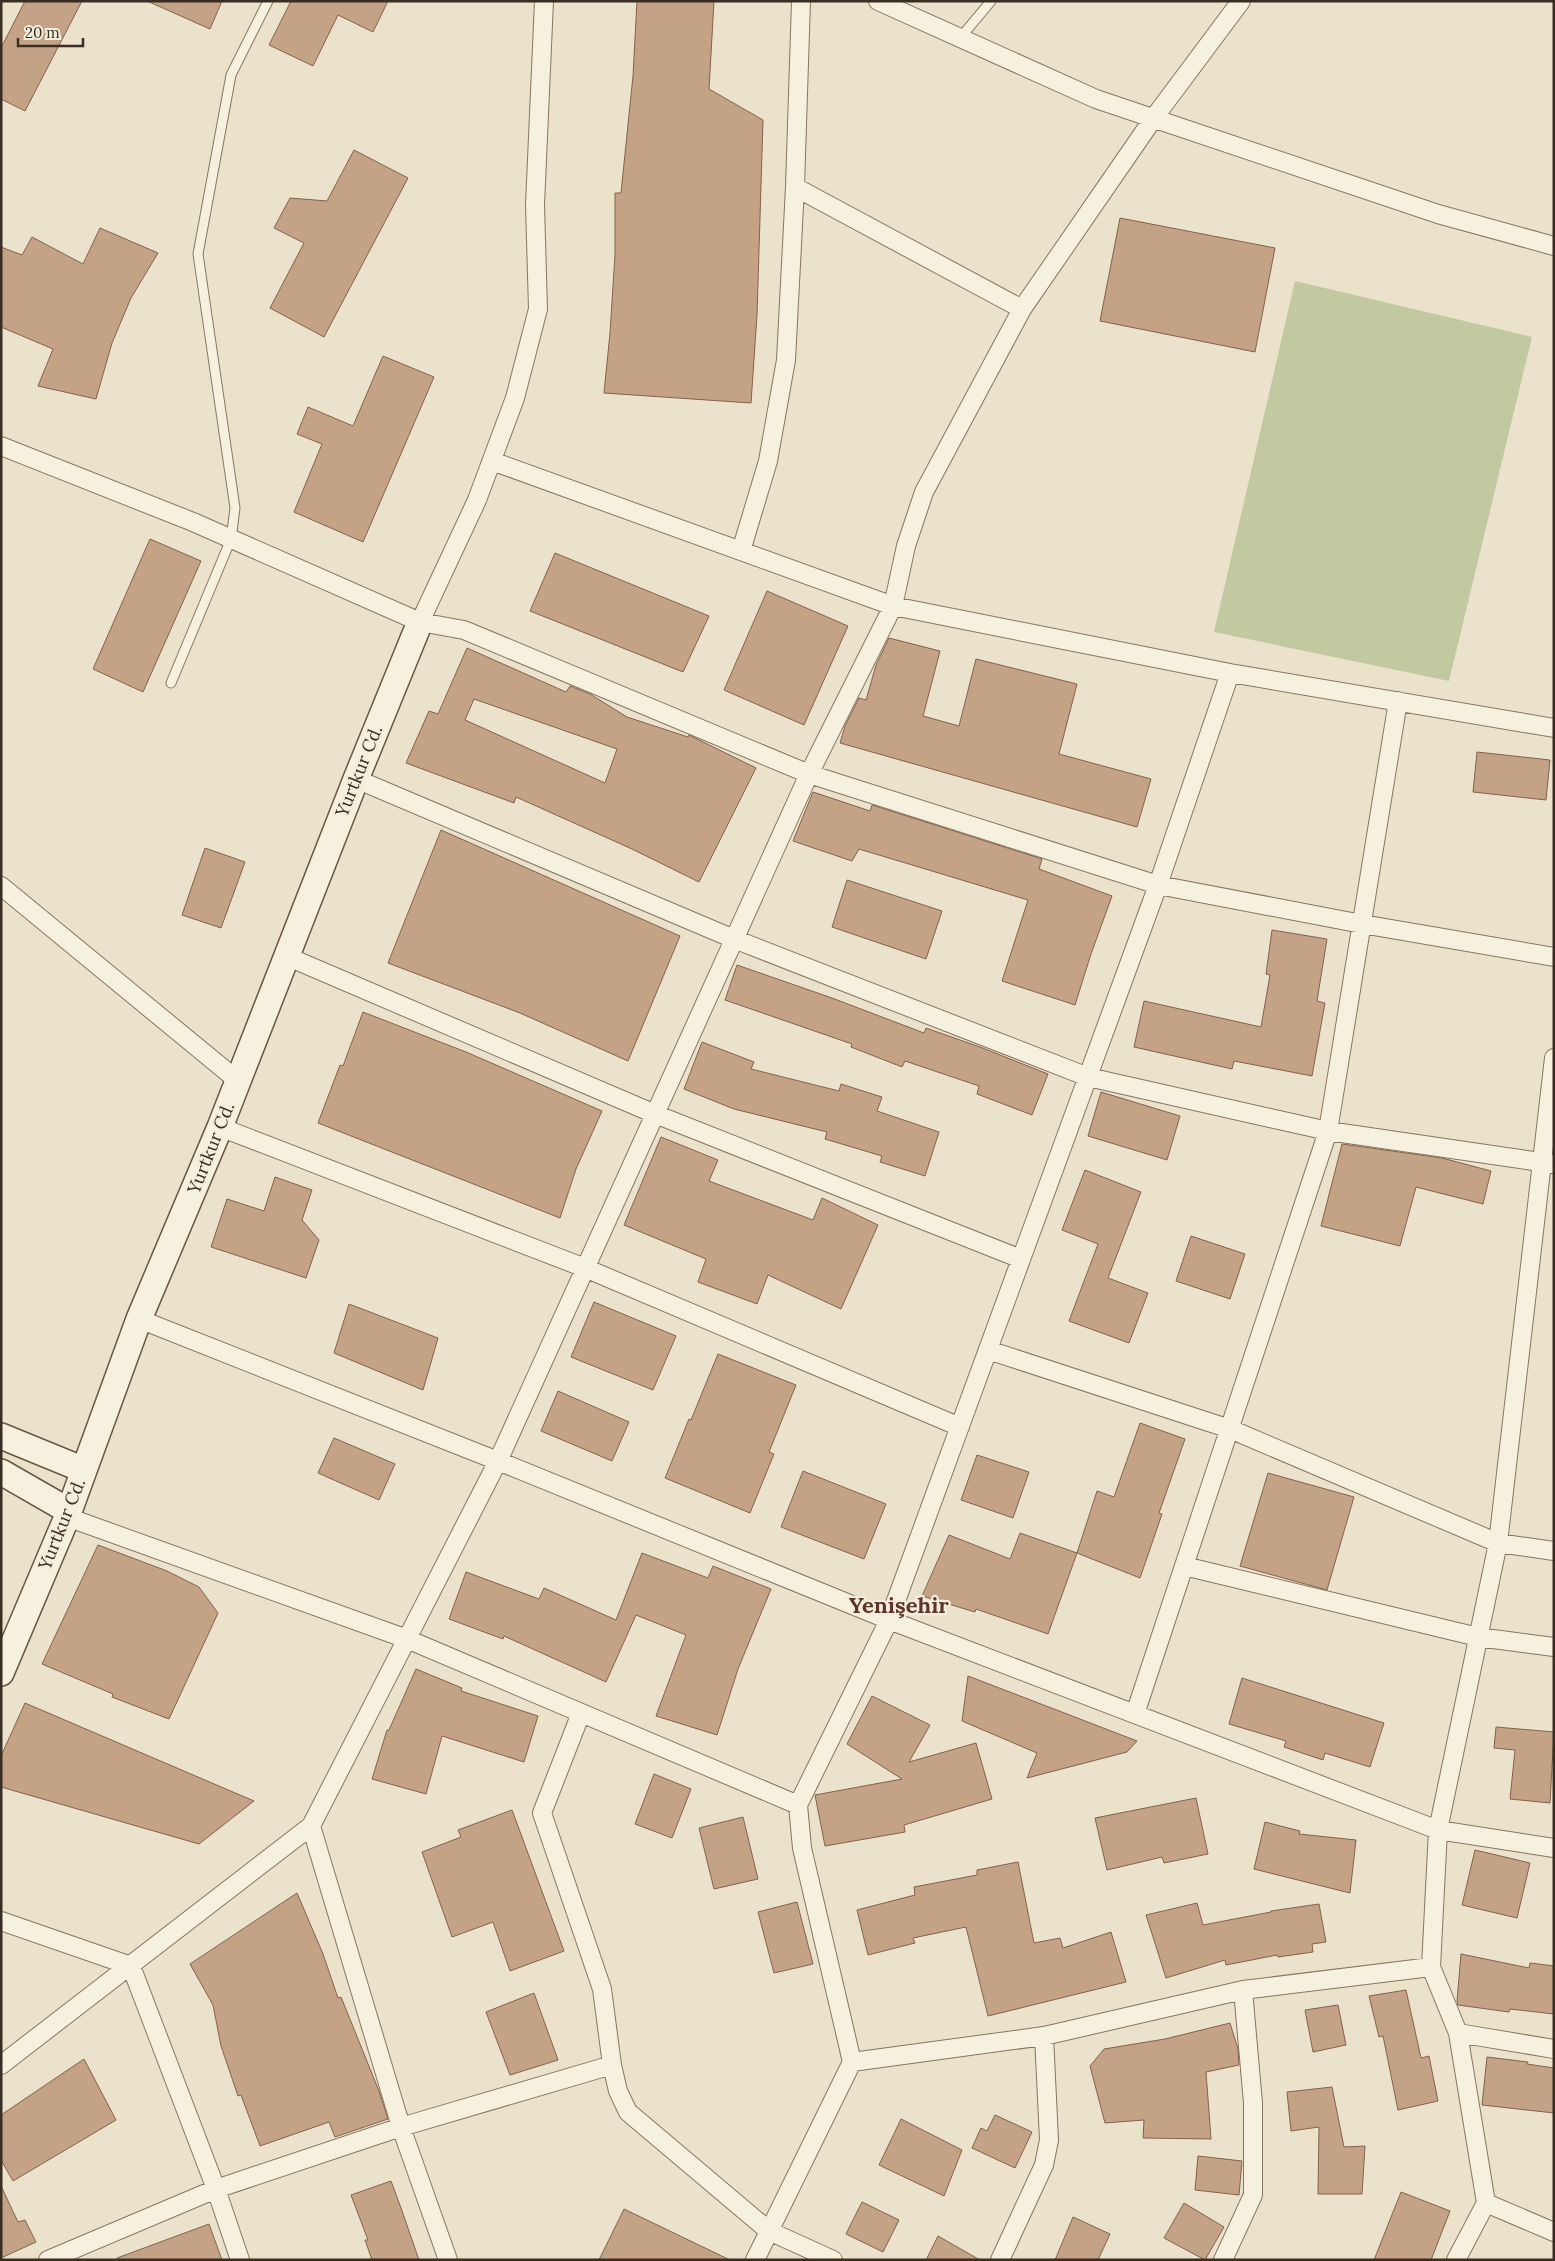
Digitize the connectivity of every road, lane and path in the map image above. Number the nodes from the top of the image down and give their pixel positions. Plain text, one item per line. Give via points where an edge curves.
1 (268, 1) edge
2 (544, 1) edge
3 (801, 1) edge
4 (878, 1) edge
5 (991, 1) edge
6 (1242, 1) edge
7 (961, 37) junction
8 (1154, 119) junction
9 (795, 186) junction
10 (1554, 246) edge
11 (1022, 309) junction
12 (1, 446) edge
13 (492, 461) junction
14 (232, 539) junction
15 (740, 551) junction
16 (894, 606) junction
17 (420, 622) junction
18 (1230, 673) junction
19 (171, 683) dead end
20 (1398, 701) junction
21 (1554, 728) edge
22 (809, 774) junction
23 (356, 779) junction
24 (1158, 885) junction
25 (1, 886) edge
26 (1362, 924) junction
27 (734, 939) junction
28 (286, 956) junction
29 (1554, 957) edge
30 (1554, 1058) edge
31 (1088, 1076) junction
32 (237, 1080) junction
33 (655, 1114) junction
34 (220, 1127) junction
35 (1328, 1131) junction
36 (1548, 1164) edge
37 (1021, 1259) junction
38 (585, 1268) junction
39 (139, 1319) junction
40 (988, 1350) junction
41 (960, 1427) junction
42 (1230, 1429) junction
43 (1, 1436) edge
44 (498, 1461) junction
45 (84, 1470) junction
46 (1, 1472) edge
47 (68, 1514) junction
48 (1498, 1543) junction
49 (1554, 1551) edge
50 (1184, 1566) junction
51 (889, 1620) junction
52 (1478, 1637) junction
53 (407, 1638) junction
54 (1554, 1647) edge
55 (1, 1673) edge
56 (581, 1712) junction
57 (1135, 1714) junction
58 (798, 1805) junction
59 (311, 1826) junction
60 (1438, 1830) junction
61 (1554, 1848) edge
62 (1, 1921) edge
63 (131, 1966) junction
64 (1430, 1966) junction
65 (1243, 1990) junction
66 (1458, 2033) junction
67 (1044, 2036) junction
68 (1554, 2049) edge
69 (852, 2062) junction
70 (1, 2065) edge
71 (612, 2065) junction
72 (401, 2127) junction
73 (216, 2189) junction
74 (1486, 2203) junction
75 (769, 2231) junction
76 (1554, 2232) edge
77 (48, 2260) edge
78 (240, 2260) edge
79 (448, 2260) edge
80 (755, 2260) edge
81 (833, 2260) edge
82 (1000, 2260) edge
83 (1223, 2260) edge
84 (1456, 2260) edge

1 - 14 lane via 231,76 198,254 235,508
2 - 13 street via 535,205 538,309 515,398
3 - 9 street
4 - 7 street
5 - 7 lane
6 - 8 street
7 - 8 street via 1096,99
8 - 10 street via 1438,214
8 - 11 street
9 - 11 street
9 - 15 street via 786,360 768,461
11 - 16 street via 924,492 906,546
12 - 14 street
13 - 15 street
13 - 17 street via 478,500
14 - 17 street
14 - 19 lane
15 - 16 street
16 - 18 street
16 - 22 street
17 - 22 street via 464,630
17 - 23 street, Yurtkur Cd.
18 - 20 street
18 - 24 street
20 - 21 street
20 - 26 street
22 - 24 street
22 - 27 street
23 - 27 street
23 - 28 street, Yurtkur Cd.
24 - 26 street
24 - 31 street
25 - 32 street
26 - 29 street
26 - 35 street
27 - 31 street
27 - 33 street
28 - 32 street, Yurtkur Cd.
28 - 33 street
30 - 36 street
31 - 35 street
31 - 37 street
32 - 34 street, Yurtkur Cd.
33 - 37 street
33 - 38 street
34 - 38 street
34 - 39 street, Yurtkur Cd.
35 - 36 street
35 - 42 street
36 - 48 street
37 - 40 street
38 - 41 street
38 - 44 street
39 - 44 street
39 - 45 street, Yurtkur Cd.
40 - 41 street
40 - 42 street
41 - 51 street
42 - 48 street
42 - 50 street
43 - 45 street
44 - 51 street
44 - 53 street
45 - 47 street, Yurtkur Cd.
46 - 47 street
47 - 53 street
47 - 55 street, Yurtkur Cd.
48 - 49 street
48 - 52 street
50 - 52 street
50 - 57 street
51 - 57 street
51 - 58 street
52 - 54 street
52 - 60 street
53 - 56 street
53 - 59 street
56 - 58 street
56 - 71 street via 542,1813 602,1989
57 - 60 street
58 - 69 street via 802,1848
59 - 63 street
59 - 72 street
60 - 61 street
60 - 64 street
62 - 63 street
63 - 70 street
63 - 73 street
64 - 65 street
64 - 66 street
65 - 67 street
65 - 83 street via 1253,2103 1253,2196
66 - 68 street
66 - 74 street
67 - 69 street
67 - 82 street via 1049,2140 1044,2165
69 - 75 street
71 - 72 street
71 - 75 street via 618,2091 628,2112
72 - 73 street
72 - 79 street
73 - 77 street
73 - 78 street
74 - 76 street
74 - 84 street
75 - 80 street
75 - 81 street

